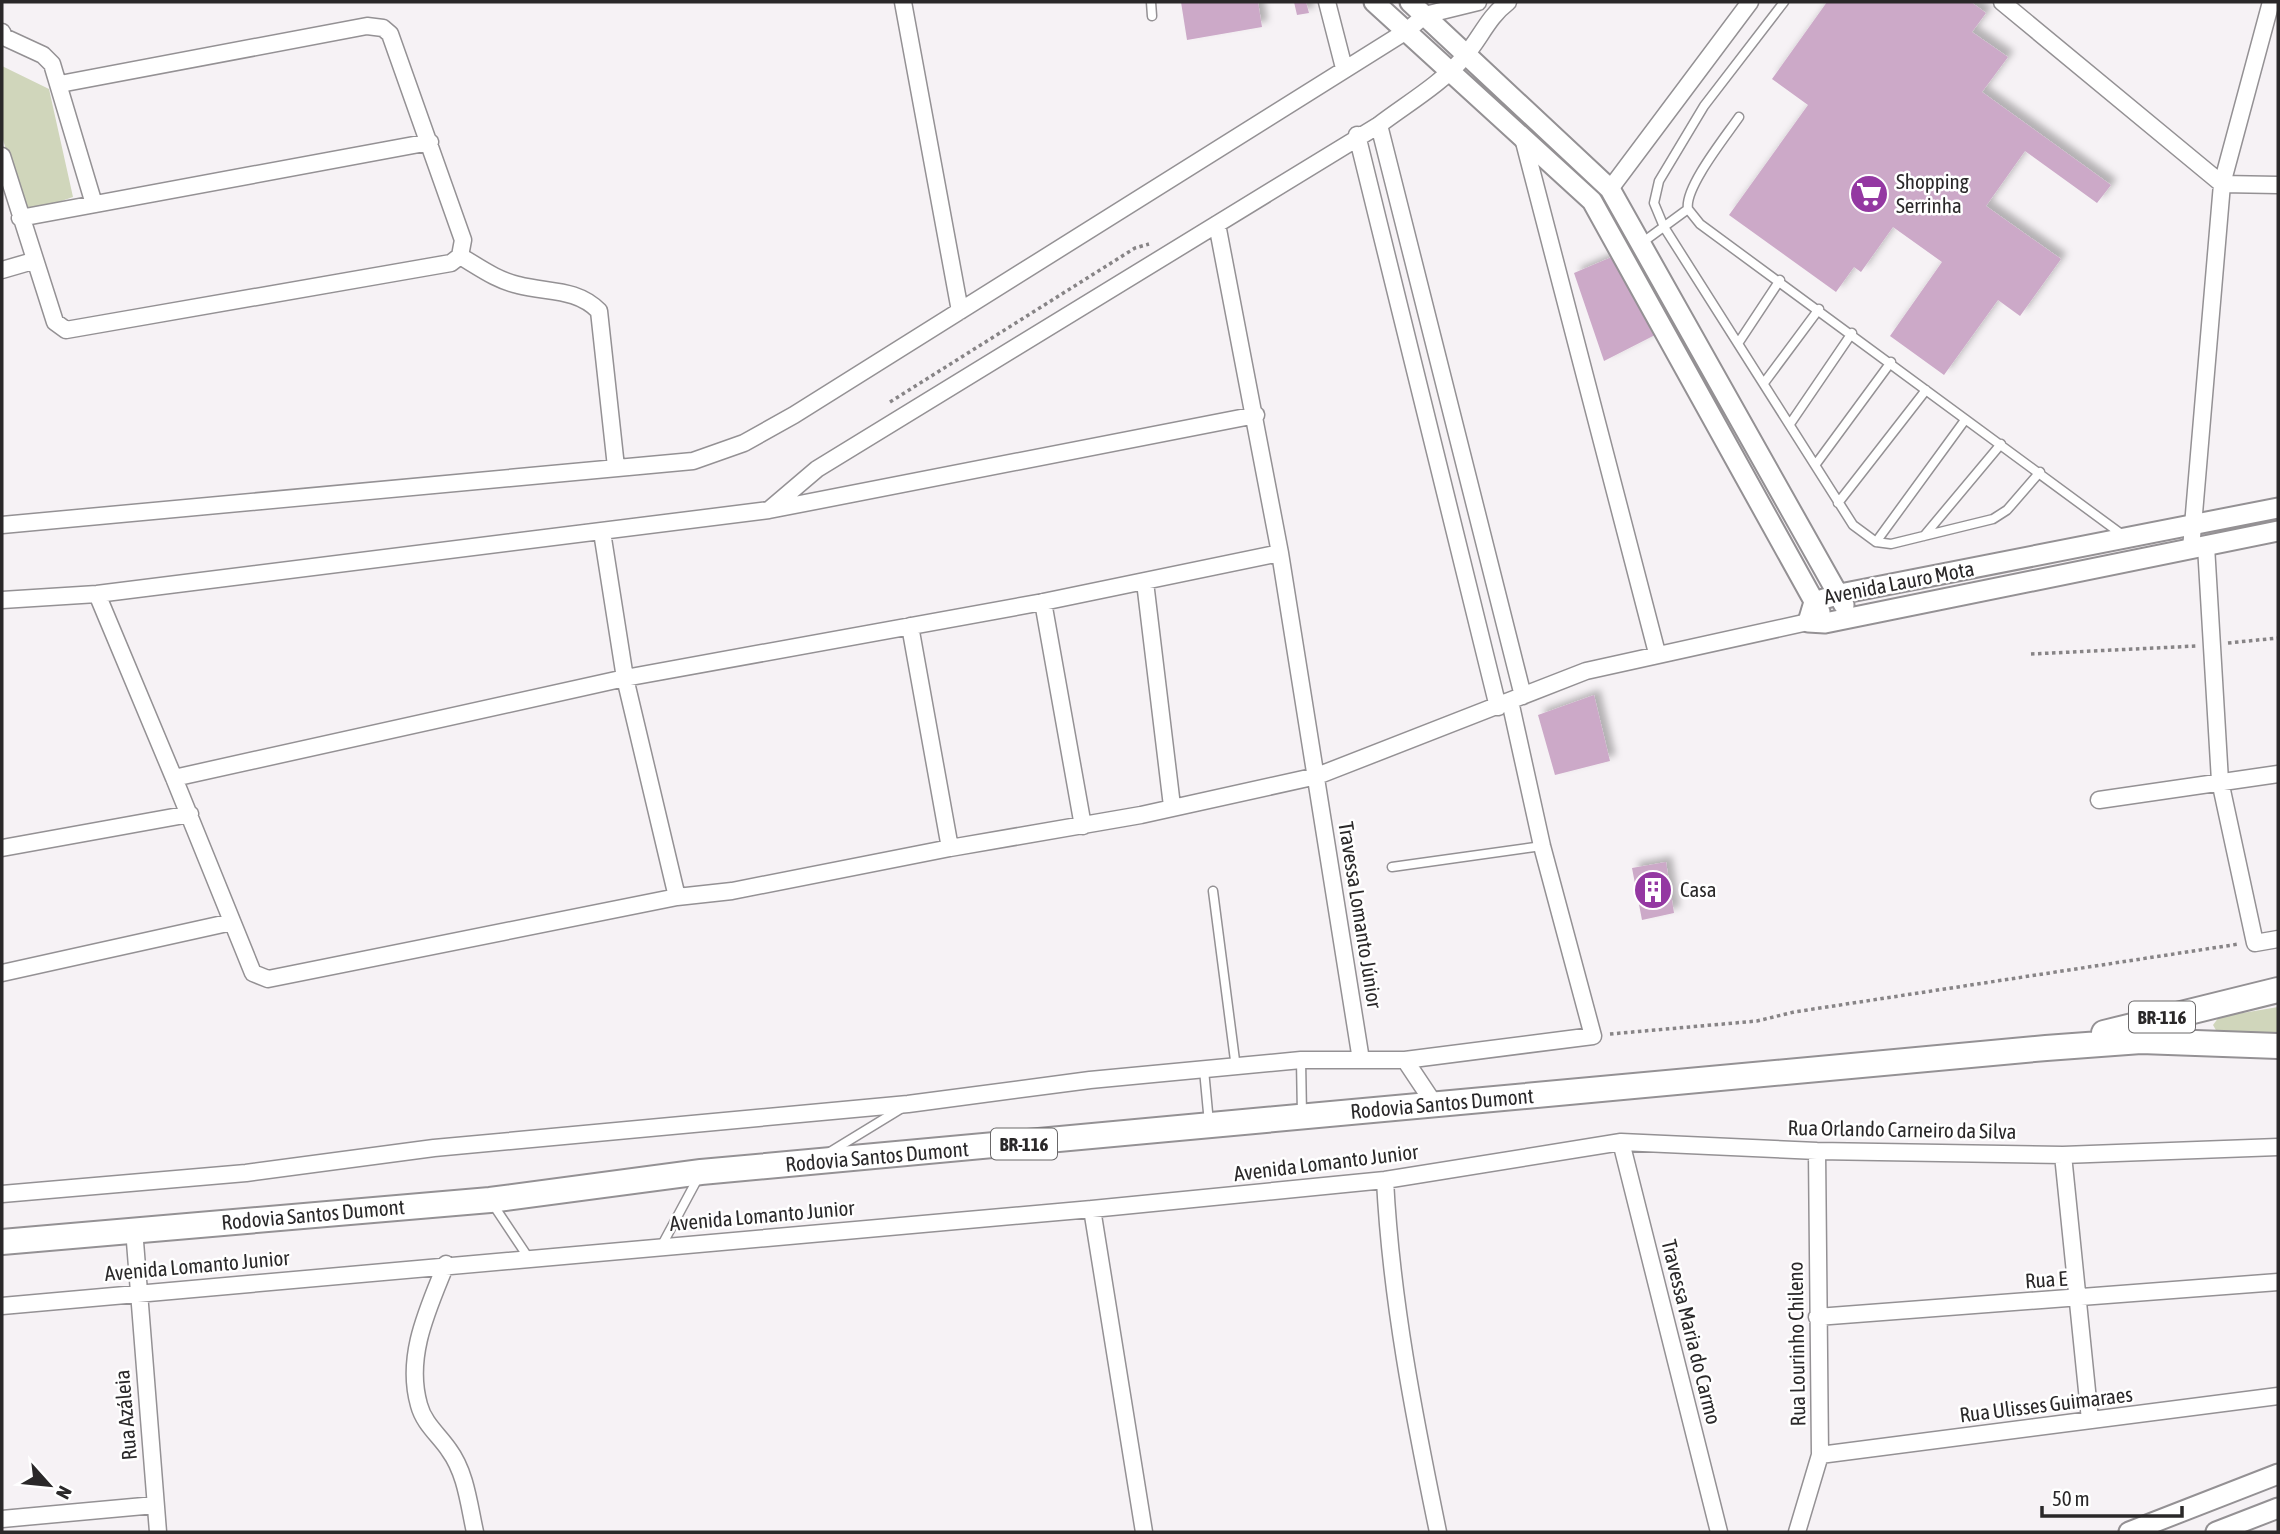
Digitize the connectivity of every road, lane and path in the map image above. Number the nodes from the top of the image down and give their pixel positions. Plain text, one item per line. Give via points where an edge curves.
1 (903, 2) edge
2 (1151, 2) edge
3 (1327, 2) edge
4 (1374, 2) edge
5 (1410, 2) edge
6 (1478, 2) edge
7 (1507, 2) edge
8 (1750, 2) edge
9 (1784, 2) edge
10 (2002, 2) edge
11 (2271, 2) edge
12 (1425, 15) junction
13 (1153, 16) dead end
14 (1408, 30) junction
15 (2, 35) edge
16 (1466, 55) junction
17 (1344, 68) junction
18 (1450, 72) junction
19 (60, 84) junction
20 (1739, 117) dead end
21 (1379, 125) junction
22 (1357, 135) junction
23 (1523, 138) junction
24 (430, 142) junction
25 (2, 156) edge
26 (2222, 184) junction
27 (2278, 185) edge
28 (1610, 189) junction
29 (1592, 201) junction
30 (94, 204) junction
31 (1688, 209) junction
32 (20, 218) junction
33 (1217, 224) junction
34 (1664, 227) junction
35 (1643, 242) junction
36 (1622, 255) junction
37 (460, 256) junction
38 (33, 261) junction
39 (2, 270) edge
40 (1780, 280) junction
41 (1819, 309) junction
42 (960, 311) junction
43 (1852, 334) junction
44 (1739, 342) junction
45 (1891, 362) junction
46 (1764, 383) junction
47 (1926, 390) junction
48 (1256, 415) junction
49 (1965, 420) junction
50 (1790, 424) junction
51 (2001, 444) junction
52 (1816, 464) junction
53 (616, 467) junction
54 (2040, 472) junction
55 (1838, 503) junction
56 (2278, 508) edge
57 (769, 510) junction
58 (2, 525) edge
59 (2191, 526) junction
60 (2278, 531) edge
61 (602, 532) junction
62 (2130, 535) junction
63 (1924, 537) junction
64 (1876, 542) junction
65 (2198, 548) junction
66 (1280, 553) junction
67 (2138, 559) junction
68 (1144, 582) junction
69 (97, 594) junction
70 (1840, 594) junction
71 (2, 600) edge
72 (1043, 602) junction
73 (1814, 602) junction
74 (1849, 617) junction
75 (1816, 623) junction
76 (911, 626) junction
77 (2278, 638) edge
78 (2211, 645) junction
79 (1657, 653) junction
80 (2031, 654) dead end
81 (625, 678) junction
82 (1510, 701) junction
83 (2278, 774) edge
84 (1317, 776) junction
85 (174, 778) junction
86 (2220, 781) junction
87 (2099, 800) dead end
88 (1172, 806) junction
89 (190, 814) junction
90 (1083, 825) junction
91 (1542, 846) junction
92 (2, 848) edge
93 (950, 848) junction
94 (1392, 867) dead end
95 (1213, 891) dead end
96 (677, 897) junction
97 (232, 922) junction
98 (2278, 939) edge
99 (2255, 943) junction
100 (2, 973) edge
101 (2278, 990) edge
102 (2220, 1002) junction
103 (1593, 1036) junction
104 (2222, 1043) junction
105 (2278, 1046) edge
106 (2046, 1048) junction
107 (1301, 1060) junction
108 (1361, 1060) junction
109 (1405, 1060) junction
110 (1236, 1068) junction
111 (1204, 1070) junction
112 (908, 1104) junction
113 (1435, 1105) junction
114 (1302, 1118) junction
115 (1210, 1126) junction
116 (1621, 1142) junction
117 (2278, 1147) edge
118 (1817, 1151) junction
119 (1525, 1155) joint
120 (2063, 1155) junction
121 (811, 1164) junction
122 (701, 1172) junction
123 (1385, 1180) junction
124 (2, 1194) edge
125 (490, 1200) junction
126 (1092, 1209) junction
127 (134, 1229) junction
128 (2, 1242) edge
129 (662, 1245) junction
130 (528, 1257) junction
131 (446, 1264) junction
132 (2278, 1282) edge
133 (136, 1293) junction
134 (2078, 1299) junction
135 (2, 1306) edge
136 (1817, 1317) junction
137 (2278, 1396) edge
138 (2090, 1420) junction
139 (1820, 1455) junction
140 (2278, 1474) edge
141 (155, 1505) junction
142 (2278, 1508) edge
143 (2, 1519) edge
144 (158, 1532) edge
145 (475, 1532) edge
146 (1144, 1532) edge
147 (1438, 1532) edge
148 (1719, 1532) edge
149 (1797, 1532) edge
150 (2129, 1532) edge
151 (2216, 1532) edge

1 - 42 street
2 - 13 lane
3 - 17 street
4 - 14 street
5 - 12 street
6 - 12 street
7 - 16 street via 1496,10
8 - 28 street
9 - 34 lane via 1704,106 1659,181 1654,203
10 - 26 street
11 - 26 street
12 - 14 street
12 - 16 street
14 - 17 street
14 - 18 street
15 - 19 street via 43,55
16 - 18 street
16 - 28 street
17 - 42 street
18 - 21 street
18 - 23 street
19 - 24 street via 375,25 390,34
19 - 30 street
20 - 31 lane via 1699,176 1686,201
21 - 22 street
21 - 82 street
22 - 33 street
22 - 82 street
23 - 29 street
23 - 79 street
24 - 30 street
24 - 37 street via 463,240
25 - 32 street
26 - 27 street
26 - 59 street
28 - 29 street
28 - 35 street
29 - 36 street
30 - 32 street
31 - 34 lane
31 - 40 lane via 1700,224
32 - 38 street
33 - 48 street, Travessa Lomanto Júnior
33 - 57 street via 817,469
34 - 35 lane
34 - 44 lane
35 - 36 street
35 - 70 street
36 - 73 street
37 - 38 street via 451,263 66,330 55,322
37 - 53 street via 517,285 572,293 599,311
38 - 39 street
40 - 41 lane
40 - 44 lane
41 - 43 lane
41 - 46 lane
42 - 53 street via 744,443 693,461
43 - 45 lane
43 - 50 lane
44 - 46 lane
45 - 47 lane
45 - 52 lane
46 - 50 lane
47 - 49 lane
47 - 55 lane
48 - 57 street
48 - 66 street, Travessa Lomanto Júnior
49 - 51 lane
49 - 64 lane
50 - 52 lane
51 - 54 lane
51 - 63 lane
52 - 55 lane
53 - 58 street
54 - 62 lane
54 - 63 lane via 2007,510 1993,519
55 - 64 lane via 1853,525
56 - 59 street, Avenida Lauro Mota
57 - 61 street
59 - 62 street, Avenida Lauro Mota
59 - 65 street
60 - 65 street, Avenida Lauro Mota
61 - 69 street
61 - 81 street
62 - 67 street
62 - 70 street, Avenida Lauro Mota
63 - 64 lane via 1891,544
65 - 67 street, Avenida Lauro Mota
65 - 78 street
66 - 68 street
66 - 84 street, Travessa Lomanto Júnior
67 - 74 street, Avenida Lauro Mota
68 - 72 street
68 - 88 street
69 - 71 street
69 - 85 street
70 - 73 street, Avenida Lauro Mota
70 - 74 street
72 - 76 street
72 - 90 street
73 - 75 street
74 - 75 street, Avenida Lauro Mota
75 - 79 street
76 - 81 street
76 - 93 street
77 - 78 path
78 - 80 path
78 - 86 street
79 - 82 street via 1586,671
81 - 85 street
81 - 96 street
82 - 84 street
82 - 91 street
83 - 86 street
84 - 88 street
84 - 108 street, Travessa Lomanto Júnior
85 - 89 street
86 - 87 street
86 - 99 street
88 - 90 street
89 - 92 street
89 - 97 street
90 - 93 street
91 - 94 lane
91 - 103 street
93 - 96 street via 732,891
95 - 110 lane
96 - 97 street via 268,979 253,973
97 - 100 street
98 - 99 street
99 - 103 path via 2204,947 1757,1021
101 - 102 highway, Rodovia Santos Dumont / BR-116
102 - 104 highway via 2202,1020 2202,1032
102 - 106 highway, Rodovia Santos Dumont / BR-116
103 - 109 street
104 - 105 highway, Rodovia Santos Dumont / BR-116
104 - 106 highway, Rodovia Santos Dumont / BR-116 via 2141,1041
106 - 113 highway, Rodovia Santos Dumont / BR-116
107 - 108 street
107 - 110 street
107 - 114 lane
108 - 109 street
109 - 113 street
110 - 111 street
111 - 112 street
111 - 115 lane
112 - 121 lane
112 - 124 street via 434,1148 246,1174
113 - 114 highway, Rodovia Santos Dumont / BR-116
114 - 115 highway, Rodovia Santos Dumont / BR-116
115 - 121 highway, Rodovia Santos Dumont / BR-116
116 - 118 street, Rua Orlando Carneiro da Silva
116 - 119 street, Rua Orlando Carneiro da Silva
116 - 148 street, Travessa Maria do Carmo
117 - 120 street, Rua Orlando Carneiro da Silva
118 - 120 street, Rua Orlando Carneiro da Silva
118 - 136 street, Rua Lourinho Chileno
119 - 123 street, Avenida Lomanto Junior
120 - 134 street
121 - 122 highway, Rodovia Santos Dumont / BR-116
122 - 125 highway, Rodovia Santos Dumont / BR-116
122 - 129 lane
123 - 126 street, Avenida Lomanto Junior
123 - 147 street via 1411,1401
125 - 127 highway, Rodovia Santos Dumont / BR-116
125 - 130 lane
126 - 129 street, Avenida Lomanto Junior
126 - 146 street
127 - 128 highway, Rodovia Santos Dumont / BR-116
127 - 133 street, Rua Azáleia
129 - 130 street, Avenida Lomanto Junior
130 - 131 street, Avenida Lomanto Junior
131 - 133 street, Avenida Lomanto Junior
131 - 145 street via 420,1332 414,1371 419,1407 462,1474
132 - 134 street, Rua E
133 - 135 street, Avenida Lomanto Junior
133 - 141 street, Rua Azáleia
134 - 136 street, Rua E
134 - 138 street
136 - 139 street, Rua Lourinho Chileno
137 - 138 street, Rua Ulisses Guimaraes
138 - 139 street, Rua Ulisses Guimaraes
139 - 149 street, Rua Lourinho Chileno
140 - 150 street
141 - 143 street
141 - 144 street, Rua Azáleia
142 - 151 street

